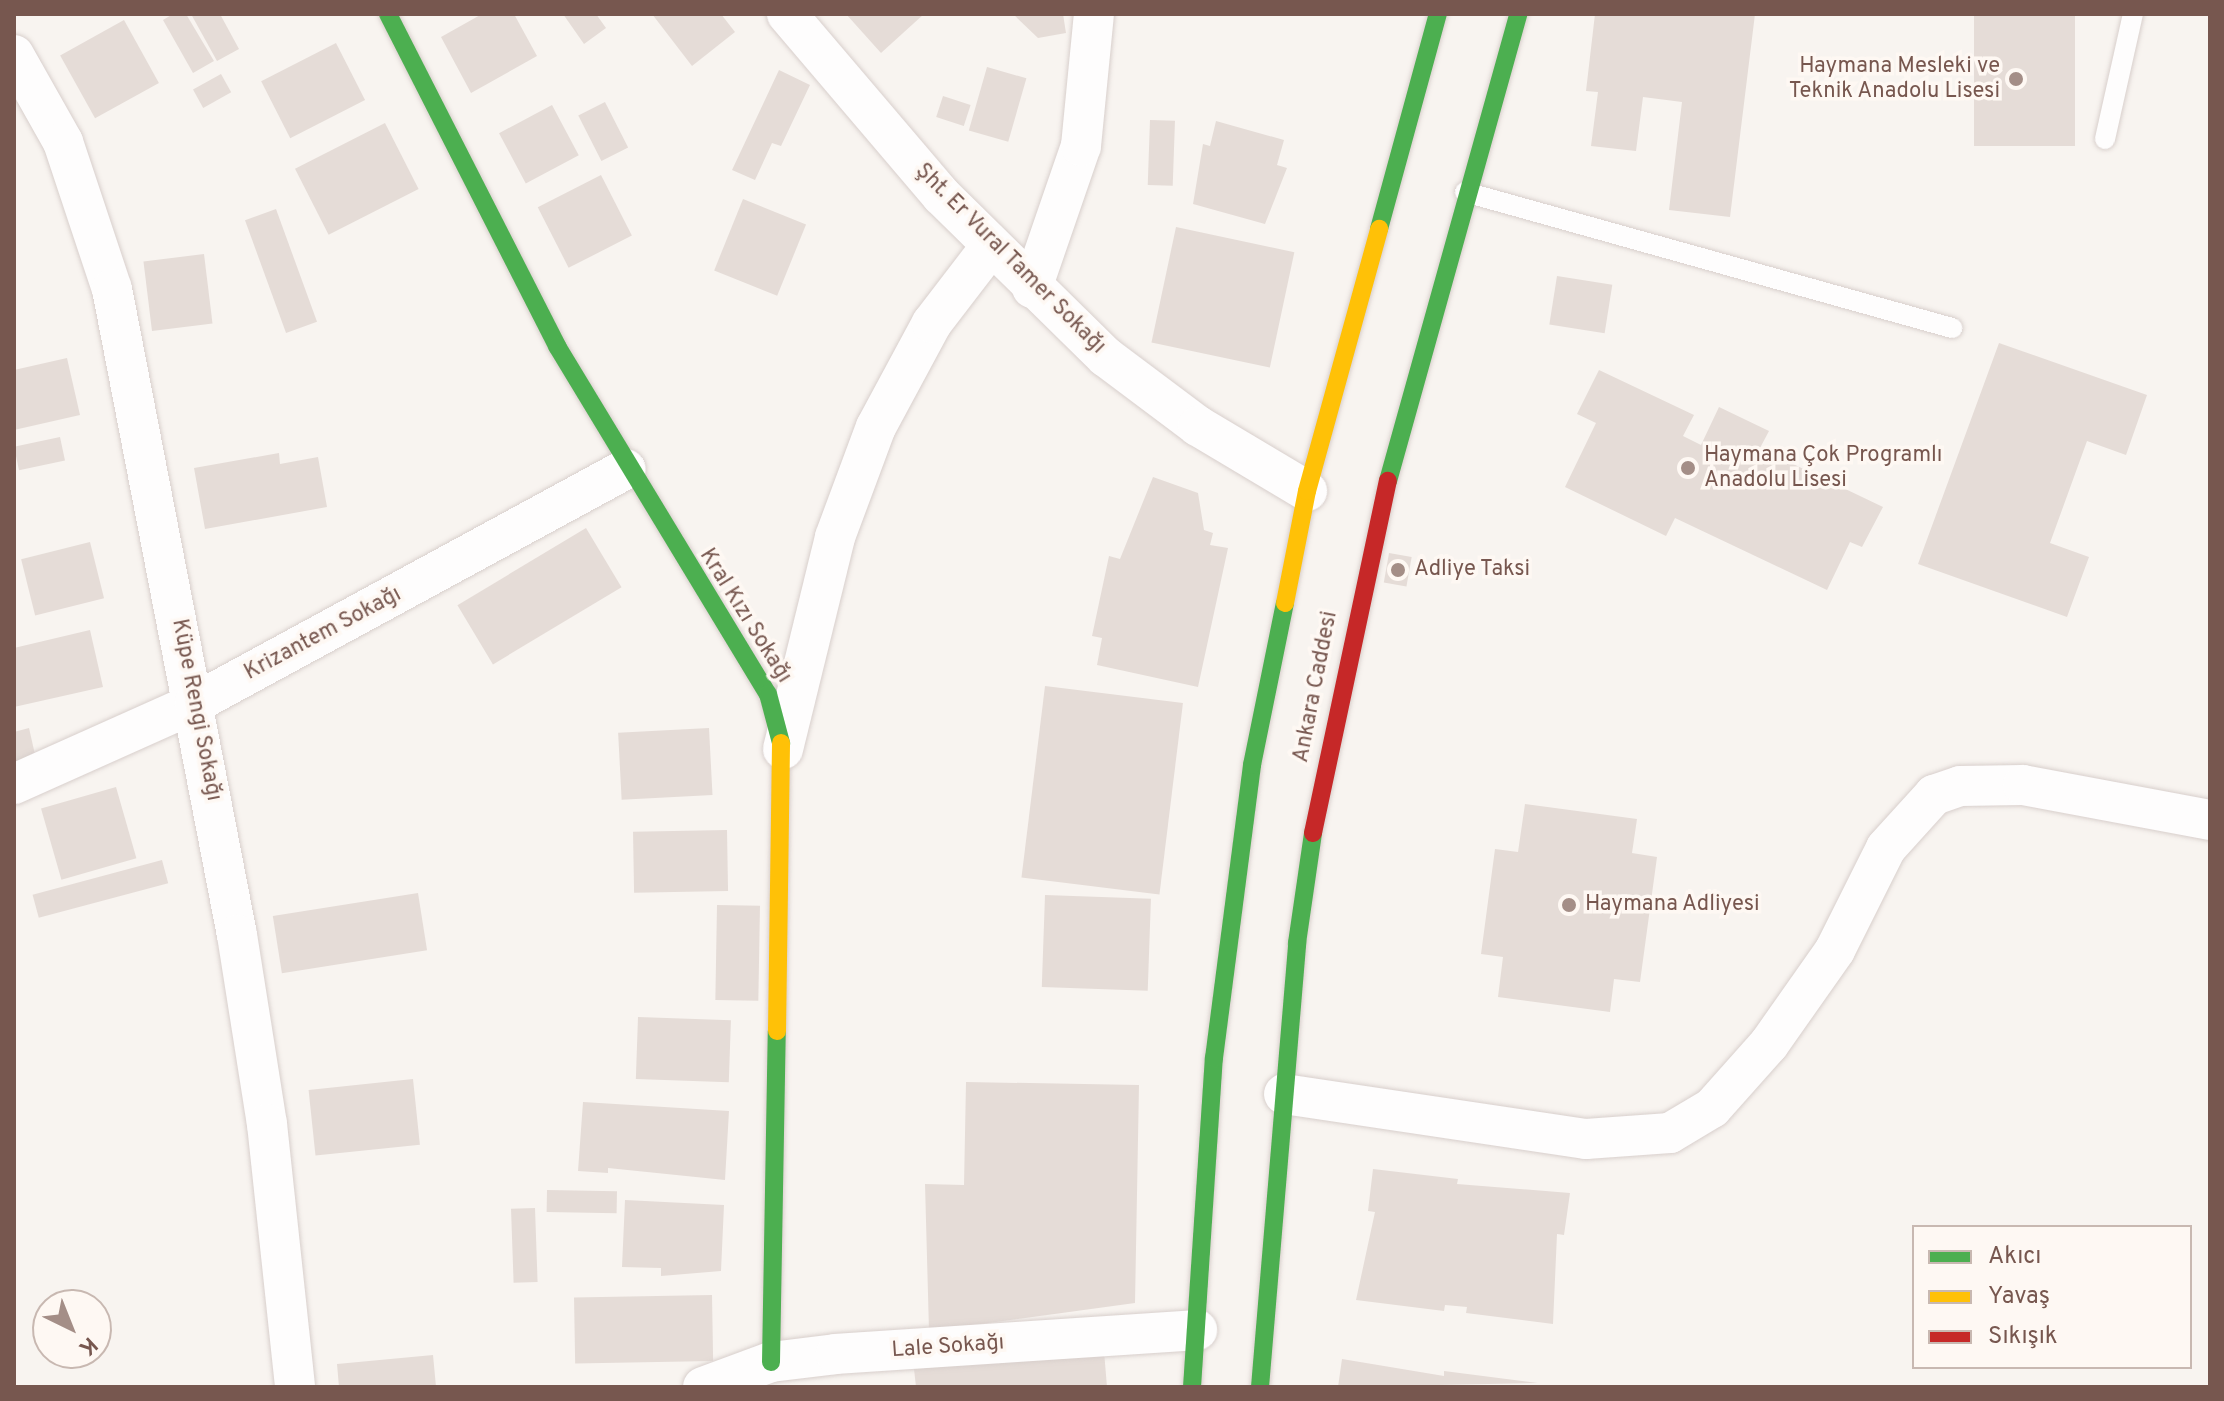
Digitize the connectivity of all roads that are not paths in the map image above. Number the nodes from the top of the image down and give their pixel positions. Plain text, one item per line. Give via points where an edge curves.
1 (388, 14) edge
2 (787, 14) edge
3 (1094, 14) edge
4 (1438, 14) edge
5 (1518, 14) edge
6 (2133, 14) edge
7 (14, 55) edge
8 (2105, 139) dead end
9 (1465, 192) junction
10 (991, 246) junction
11 (1032, 288) junction
12 (1952, 328) dead end
13 (626, 469) junction
14 (1307, 491) junction
15 (195, 703) junction
16 (783, 749) junction
17 (14, 784) edge
18 (2210, 820) edge
19 (1284, 1094) junction
20 (1197, 1330) junction
21 (771, 1362) junction
22 (295, 1387) edge
23 (703, 1387) edge
24 (1192, 1387) edge
25 (1260, 1387) edge

1 - 13 main road, Kral Kızı Sokağı
2 - 10 street, Şht. Er Vural Tamer Sokağı
3 - 11 street via 1081,146
4 - 14 main road
5 - 9 main road, Ankara Caddesi
6 - 8 lane
7 - 15 street, Küpe Rengi Sokağı via 63,142 94,223
9 - 12 lane
9 - 19 main road, Ankara Caddesi via 1356,605 1297,943
10 - 11 street, Şht. Er Vural Tamer Sokağı
10 - 16 street via 932,323 876,427 835,537
11 - 14 street, Şht. Er Vural Tamer Sokağı via 1150,393
13 - 15 street, Krizantem Sokağı
13 - 16 main road, Kral Kızı Sokağı via 768,694
14 - 20 main road via 1252,765 1233,904 1214,1058
15 - 17 street, Krizantem Sokağı
15 - 22 street, Küpe Rengi Sokağı via 267,1124
16 - 21 main road, Kral Kızı Sokağı
18 - 19 street via 2023,785 1960,786 1934,795 1886,848 1835,950 1769,1044 1712,1108 1670,1133 1586,1139
19 - 25 main road, Ankara Caddesi
20 - 21 street, Lale Sokağı
20 - 24 main road
21 - 23 street, Lale Sokağı

